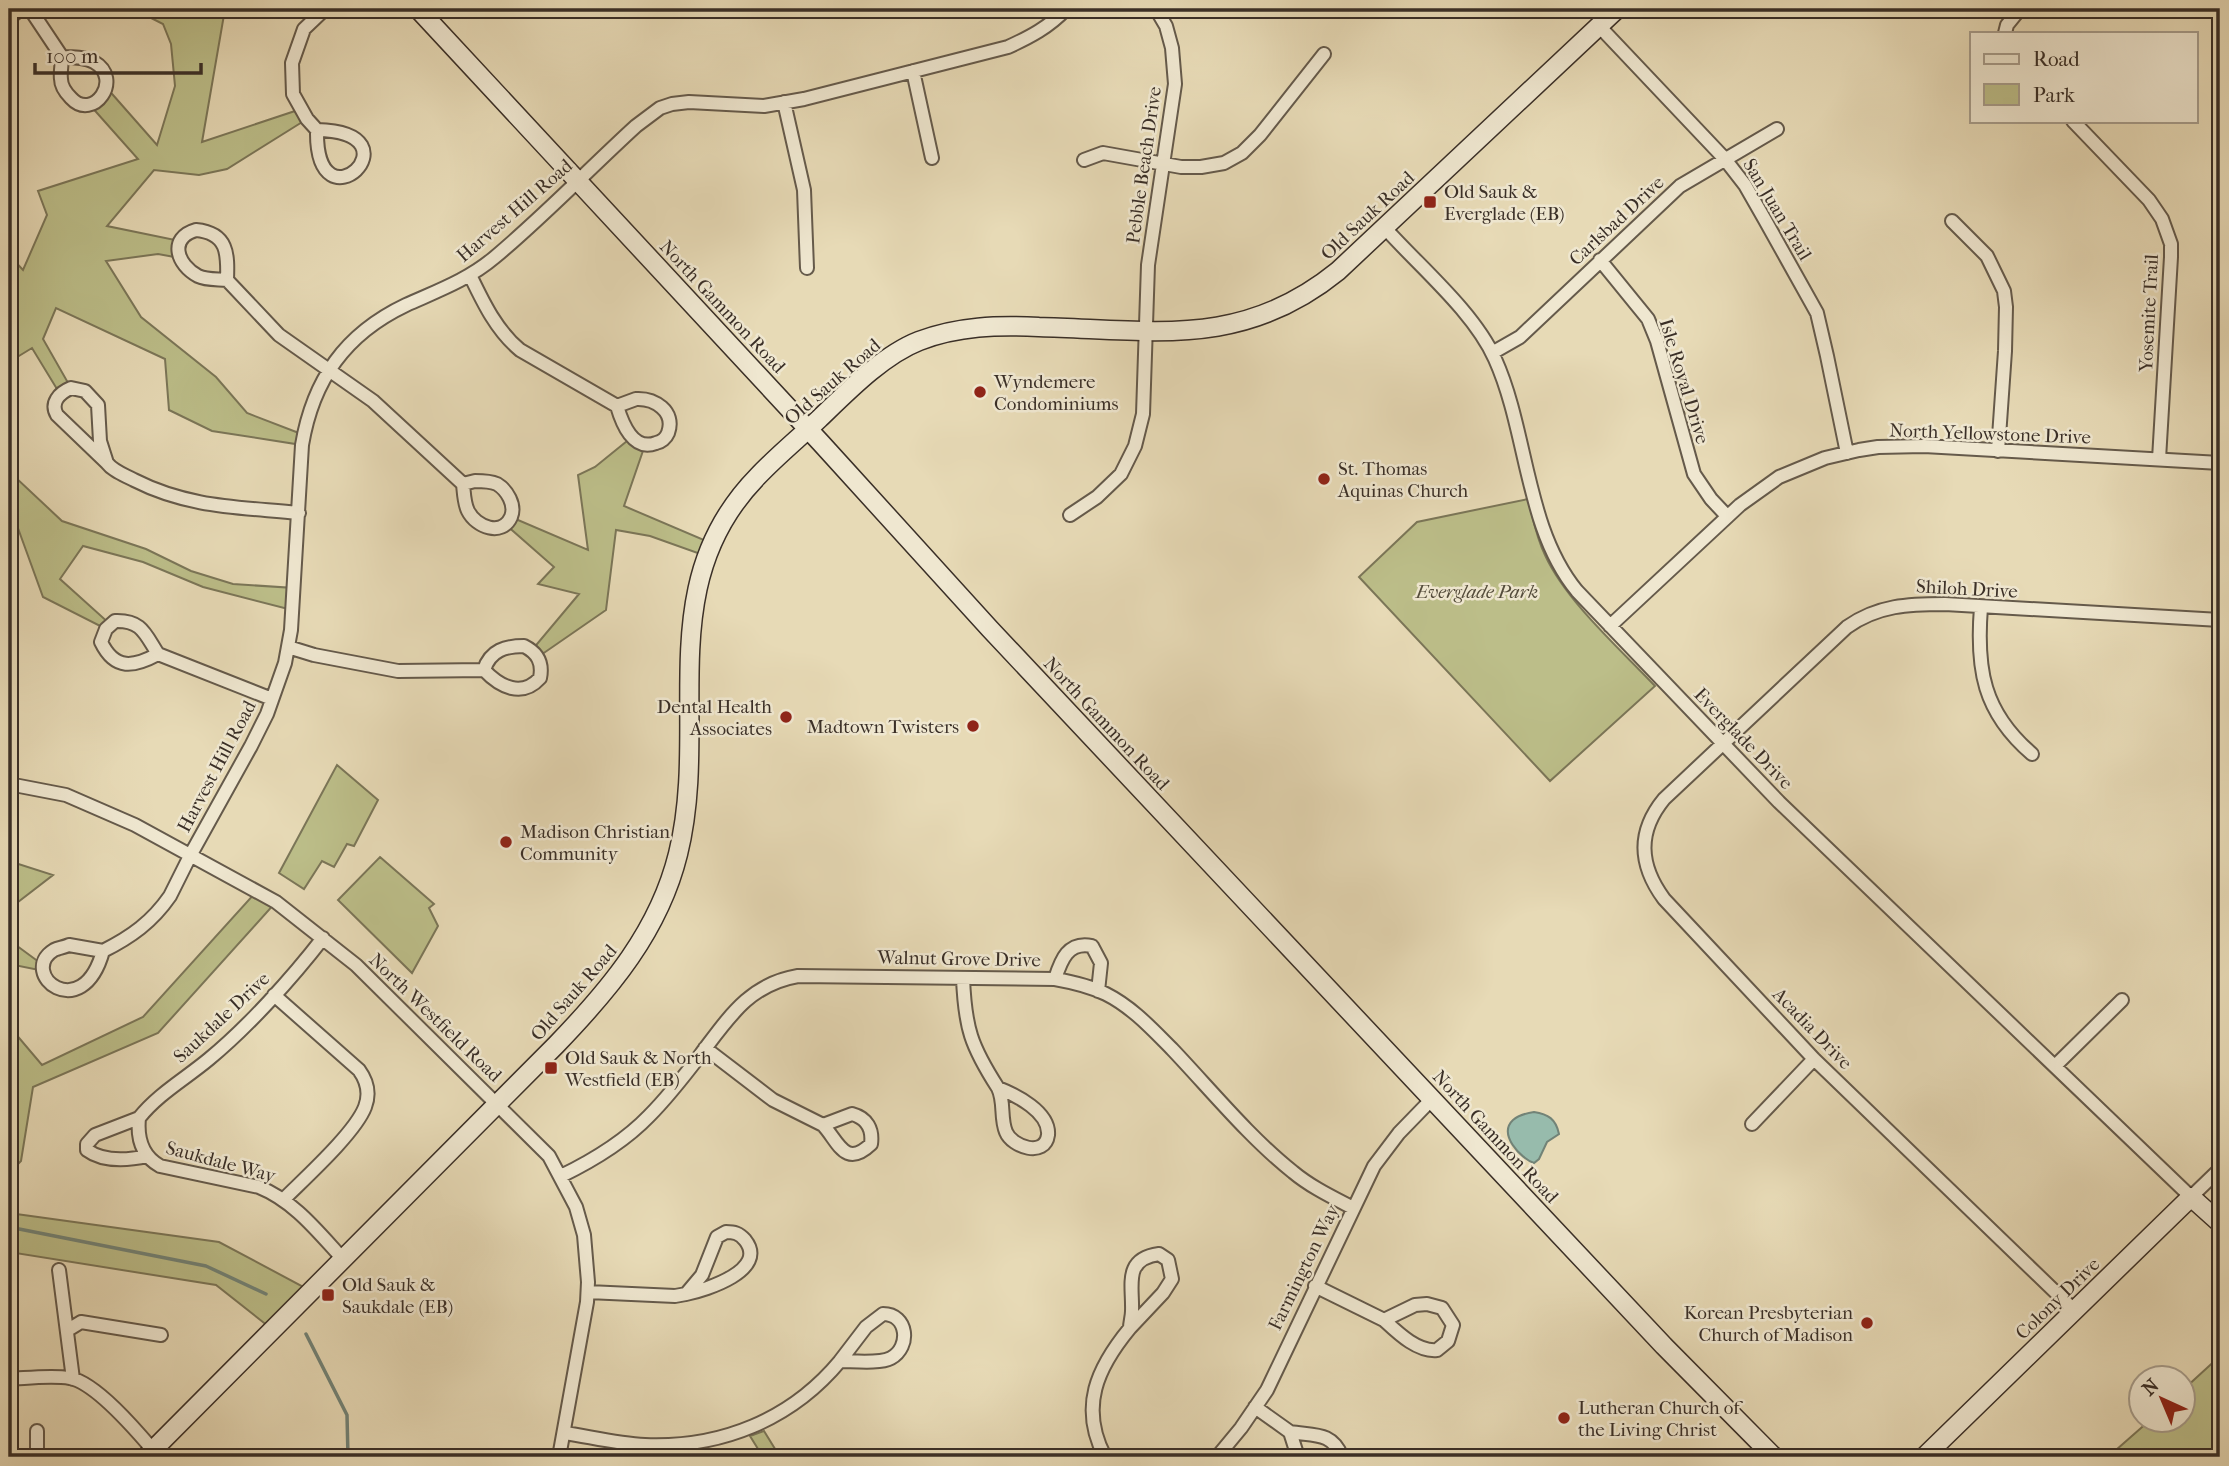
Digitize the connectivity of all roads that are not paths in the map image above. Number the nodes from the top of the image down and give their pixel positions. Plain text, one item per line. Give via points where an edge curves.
1 (21, 9) edge
2 (30, 9) edge
3 (326, 9) edge
4 (418, 9) edge
5 (1066, 9) edge
6 (1156, 9) edge
7 (1617, 9) edge
8 (2020, 9) edge
9 (9, 18) edge
10 (1599, 26) junction
11 (2005, 32) edge
12 (1324, 54) dead end
13 (62, 57) dead end
14 (913, 71) junction
15 (784, 102) junction
16 (2074, 122) edge
17 (1777, 129) dead end
18 (317, 130) junction
19 (932, 158) dead end
20 (1724, 158) junction
21 (1084, 160) dead end
22 (1163, 164) junction
23 (577, 180) junction
24 (1952, 220) dead end
25 (1385, 228) junction
26 (1600, 260) junction
27 (807, 268) dead end
28 (470, 275) junction
29 (227, 280) junction
30 (1147, 330) junction
31 (1492, 353) junction
32 (330, 370) junction
33 (617, 406) junction
34 (808, 429) junction
35 (1998, 451) junction
36 (1847, 453) junction
37 (2159, 459) junction
38 (107, 463) junction
39 (2220, 463) edge
40 (463, 484) junction
41 (299, 513) junction
42 (1070, 515) dead end
43 (1727, 516) junction
44 (1981, 607) junction
45 (2220, 621) edge
46 (1610, 626) junction
47 (288, 647) junction
48 (158, 654) junction
49 (484, 670) junction
50 (272, 699) junction
51 (1721, 744) junction
52 (2032, 754) dead end
53 (9, 784) edge
54 (191, 854) junction
55 (323, 938) junction
56 (103, 951) junction
57 (962, 978) junction
58 (1055, 979) junction
59 (1098, 991) junction
60 (274, 995) junction
61 (2122, 1000) dead end
62 (705, 1048) junction
63 (1814, 1059) junction
64 (2055, 1066) junction
65 (998, 1088) junction
66 (1432, 1099) junction
67 (498, 1104) junction
68 (139, 1118) junction
69 (1752, 1124) dead end
70 (823, 1125) dead end
71 (148, 1157) junction
72 (2220, 1169) edge
73 (561, 1176) junction
74 (2191, 1197) junction
75 (284, 1199) junction
76 (1353, 1208) junction
77 (2220, 1223) edge
78 (343, 1259) junction
79 (59, 1270) dead end
80 (1315, 1286) junction
81 (588, 1292) junction
82 (686, 1293) junction
83 (2075, 1311) junction
84 (1384, 1320) junction
85 (1130, 1328) junction
86 (68, 1330) junction
87 (161, 1335) dead end
88 (840, 1362) junction
89 (9, 1379) edge
90 (73, 1379) junction
91 (1255, 1407) junction
92 (37, 1431) dead end
93 (1290, 1432) junction
94 (565, 1433) junction
95 (149, 1454) edge
96 (37, 1457) edge
97 (559, 1457) edge
98 (1105, 1457) edge
99 (1217, 1457) edge
100 (1298, 1457) edge
101 (1342, 1457) edge
102 (1774, 1457) edge
103 (1924, 1457) edge

1 - 9 street
2 - 13 street
3 - 18 street via 304,29 292,63 293,94
4 - 23 street, North Gammon Road
5 - 14 street, Harvest Hill Road via 1033,36 1008,47
6 - 22 street, Pebble Beach Drive via 1166,26 1175,63
7 - 10 street, Old Sauk Road
8 - 11 street
10 - 20 street, San Juan Trail
10 - 25 street, Old Sauk Road
12 - 22 street via 1242,153 1213,166
14 - 15 street, Harvest Hill Road
14 - 19 street
15 - 23 street, Harvest Hill Road via 746,106 684,102 660,108
15 - 27 street via 804,190
16 - 37 street, Yosemite Trail via 2149,200 2171,244
17 - 20 street, Carlsbad Drive
18 - 18 street via 318,159 327,171 345,177 356,173 364,160 356,139 343,132
20 - 26 street, Carlsbad Drive via 1680,186
20 - 36 street, San Juan Trail via 1745,185 1816,313
21 - 22 street via 1103,153
22 - 30 street, Pebble Beach Drive via 1148,265
23 - 28 street, Harvest Hill Road
23 - 34 street, North Gammon Road
24 - 35 street via 1987,256 2005,296
25 - 30 street, Old Sauk Road via 1313,291 1255,319 1217,328
25 - 31 street, Everglade Drive via 1463,312
26 - 31 street, Carlsbad Drive via 1520,337
26 - 43 street, Isle Royal Drive via 1648,319 1694,474
28 - 32 street, Harvest Hill Road via 370,325
28 - 33 street via 510,342
29 - 29 street via 228,255 215,235 206,230 190,232 180,240 178,251 184,266 200,278
29 - 32 street via 279,335
30 - 34 street, Old Sauk Road via 1003,326 939,334 892,356
30 - 42 street, Pebble Beach Drive via 1144,405 1135,446 1110,486
31 - 46 street, Everglade Drive via 1550,548 1564,576
32 - 40 street via 382,408
32 - 41 street, Harvest Hill Road via 318,388 306,425
33 - 33 street via 625,430 638,442 653,445 667,436 667,413 653,400 636,399
34 - 66 street, North Gammon Road
34 - 67 street, Old Sauk Road via 731,508 701,570 691,622 685,817 676,864 659,909 610,986
35 - 36 street, North Yellowstone Drive via 1896,447
35 - 37 street, North Yellowstone Drive
36 - 43 street, North Yellowstone Drive via 1779,477
37 - 39 street, North Yellowstone Drive
38 - 38 street via 54,409 64,391 85,391 98,405 100,441
38 - 41 street via 180,499
40 - 40 street via 465,505 477,523 494,529 511,517 510,498 495,483
41 - 47 street, Harvest Hill Road
43 - 46 street, North Yellowstone Drive
44 - 45 street, Shiloh Drive
44 - 51 street, Shiloh Drive via 1911,604 1864,616 1847,626
44 - 52 street via 1979,653 1985,684 1996,713
46 - 51 street, Everglade Drive
47 - 49 street via 398,671
47 - 50 street, Harvest Hill Road
48 - 48 street via 142,629 130,621 115,621 102,636 108,655 122,663 142,663
48 - 50 street
49 - 49 street via 501,686 509,687 534,685 541,672 538,657 524,646 498,650
50 - 54 street, Harvest Hill Road
51 - 63 street, Acadia Drive via 1656,808 1645,838 1647,870 1664,899
51 - 64 street, Everglade Drive
53 - 54 street, North Westfield Road via 66,795
54 - 55 street, North Westfield Road via 276,902
54 - 56 street, Harvest Hill Road via 160,911 140,930
55 - 60 street, Saukdale Drive
55 - 67 street, North Westfield Road
56 - 56 street via 69,945 53,951 43,965 48,983 63,991 84,984 97,970
57 - 58 street, Walnut Grove Drive
57 - 62 street, Walnut Grove Drive via 786,978 747,999
57 - 65 street via 968,1031
58 - 59 street, Walnut Grove Drive
58 - 59 street via 1066,953 1074,946 1092,946 1101,963
59 - 76 street, Walnut Grove Drive via 1130,1009 1292,1171
60 - 68 street, Saukdale Drive via 209,1059
60 - 75 street via 359,1070 368,1093 353,1126
61 - 64 street
62 - 70 street via 773,1100
62 - 73 street, Walnut Grove Drive via 648,1117 607,1151
63 - 69 street
63 - 83 street, Acadia Drive
64 - 74 street, Everglade Drive
65 - 65 street via 1010,1139 1026,1149 1042,1146 1048,1137 1044,1120
66 - 76 street, Farmington Way via 1387,1147
66 - 102 street, North Gammon Road
67 - 73 street, North Westfield Road via 540,1145
67 - 78 street, Old Sauk Road via 489,1120
68 - 71 street, Saukdale Way via 140,1141
68 - 71 street via 95,1135 87,1150 109,1158
71 - 75 street, Saukdale Way via 160,1166 259,1187
72 - 74 street, Colony Drive
73 - 81 street, North Westfield Road via 584,1235
74 - 77 street
74 - 83 street, Colony Drive
75 - 78 street, Saukdale Way
76 - 80 street, Farmington Way
78 - 95 street, Old Sauk Road
79 - 86 street
80 - 84 street
80 - 91 street, Farmington Way
81 - 82 street
81 - 94 street, North Westfield Road
82 - 82 street via 717,1286 745,1266 750,1252 740,1235 726,1232 718,1237 702,1275
83 - 103 street, Colony Drive
84 - 84 street via 1431,1350 1445,1345 1453,1325 1442,1308 1427,1304
85 - 85 street via 1172,1279 1168,1260 1159,1254 1149,1255 1131,1273
85 - 98 street via 1106,1361 1095,1391 1092,1417
86 - 87 street via 80,1322
86 - 90 street
88 - 88 street via 892,1358 901,1349 904,1329 891,1314 883,1314 866,1327
88 - 94 street via 797,1403 728,1436 678,1445 643,1445
89 - 90 street
90 - 95 street via 118,1412
91 - 93 street
91 - 99 street, Farmington Way
92 - 96 street
93 - 100 street
93 - 101 street via 1328,1439
94 - 97 street, North Westfield Road

